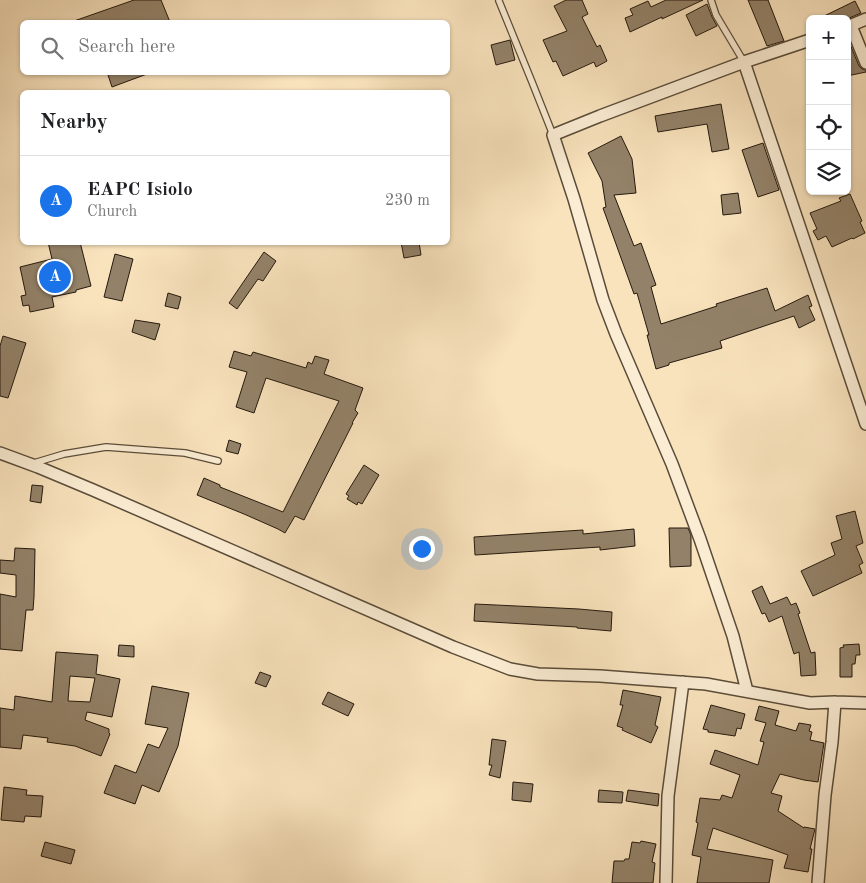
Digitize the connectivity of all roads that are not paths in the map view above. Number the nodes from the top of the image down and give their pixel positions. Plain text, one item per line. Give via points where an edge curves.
1 (498, 0) edge
2 (711, 0) edge
3 (866, 19) edge
4 (851, 25) edge
5 (851, 30) edge
6 (806, 41) edge
7 (744, 62) junction
8 (866, 63) edge
9 (553, 135) junction
10 (866, 424) edge
11 (0, 453) edge
12 (218, 461) dead end
13 (31, 464) junction
14 (683, 682) junction
15 (746, 691) junction
16 (835, 702) junction
17 (866, 703) edge
18 (666, 883) edge
19 (818, 883) edge

1 - 9 lane
2 - 7 lane via 716,15
3 - 4 street
5 - 8 street
6 - 7 street
7 - 9 street
7 - 10 street
9 - 15 street via 603,300 700,539 734,636
11 - 13 street
12 - 13 lane via 185,453 106,447
13 - 14 street via 510,669 538,674
14 - 15 street
14 - 18 street via 668,796
15 - 16 street via 810,702
16 - 17 street
16 - 19 street

